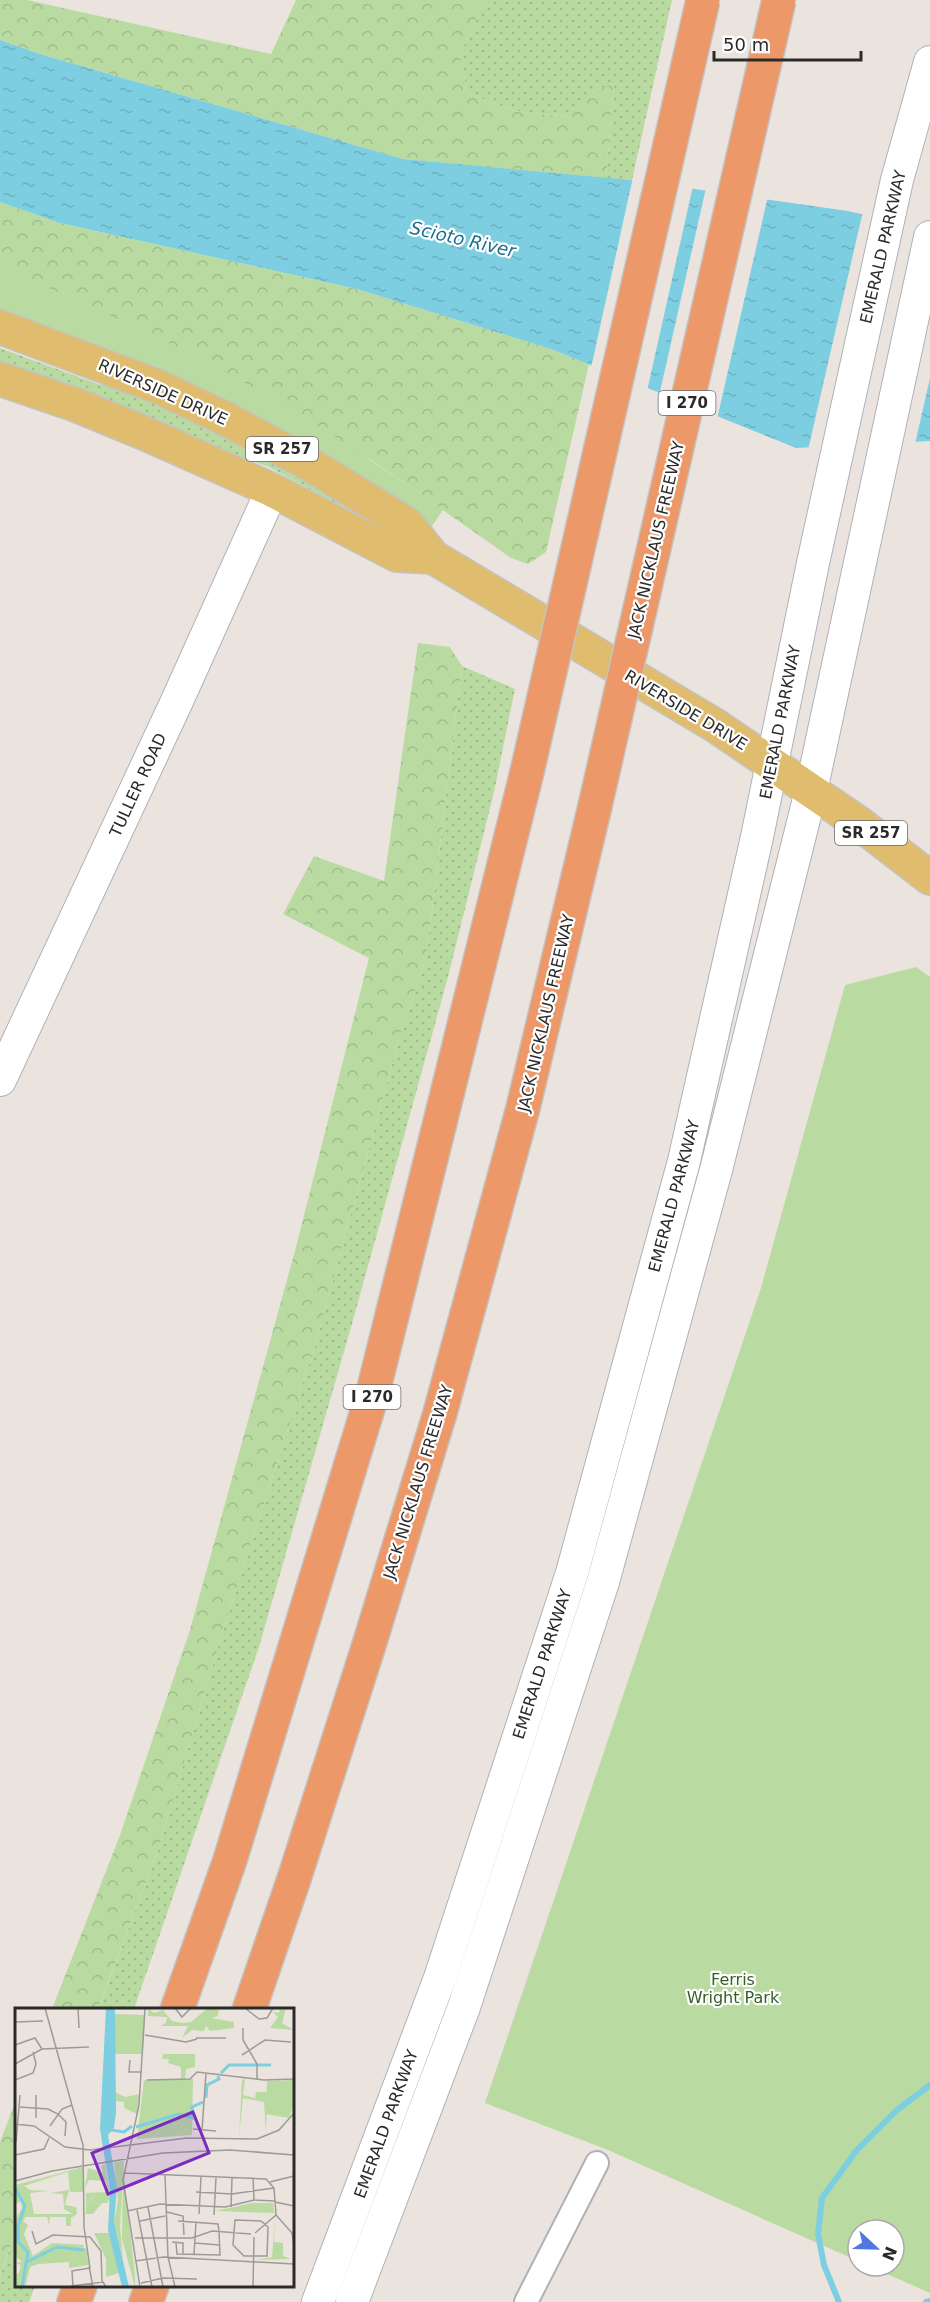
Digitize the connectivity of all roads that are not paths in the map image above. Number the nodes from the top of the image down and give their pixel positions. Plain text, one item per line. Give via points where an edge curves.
1 (703, 0) edge
2 (779, 0) edge
3 (930, 62) edge
4 (930, 237) edge
5 (0, 327) edge
6 (0, 379) edge
7 (272, 490) junction
8 (433, 557) junction
9 (771, 764) junction
10 (811, 791) junction
11 (930, 878) edge
12 (0, 1080) edge
13 (178, 2008) edge
14 (250, 2008) edge
15 (597, 2163) dead end
16 (80, 2287) edge
17 (152, 2287) edge
18 (74, 2302) edge
19 (146, 2302) edge
20 (318, 2302) edge
21 (352, 2302) edge
22 (526, 2302) edge

1 - 13 highway, I 270, bridge via 527,772 373,1392 230,1860
2 - 14 highway, JACK NICKLAUS FREEWAY / I 270, bridge via 524,1108 440,1413 369,1645
3 - 9 main road, EMERALD PARKWAY via 897,180
4 - 10 main road, EMERALD PARKWAY
5 - 8 main road, RIVERSIDE DRIVE / SR 257 via 159,387 226,419 407,524
6 - 7 main road, RIVERSIDE DRIVE / SR 257 via 124,425
7 - 8 main road, RIVERSIDE DRIVE / SR 257 via 397,555
7 - 12 main road, TULLER ROAD
8 - 9 main road, RIVERSIDE DRIVE / SR 257 via 716,726
9 - 10 main road, RIVERSIDE DRIVE / SR 257
9 - 20 main road, EMERALD PARKWAY via 684,1161 572,1573 440,1978
10 - 11 main road, RIVERSIDE DRIVE / SR 257
10 - 21 main road, EMERALD PARKWAY via 716,1170 603,1582 464,2007
15 - 22 street
16 - 18 highway
17 - 19 highway

